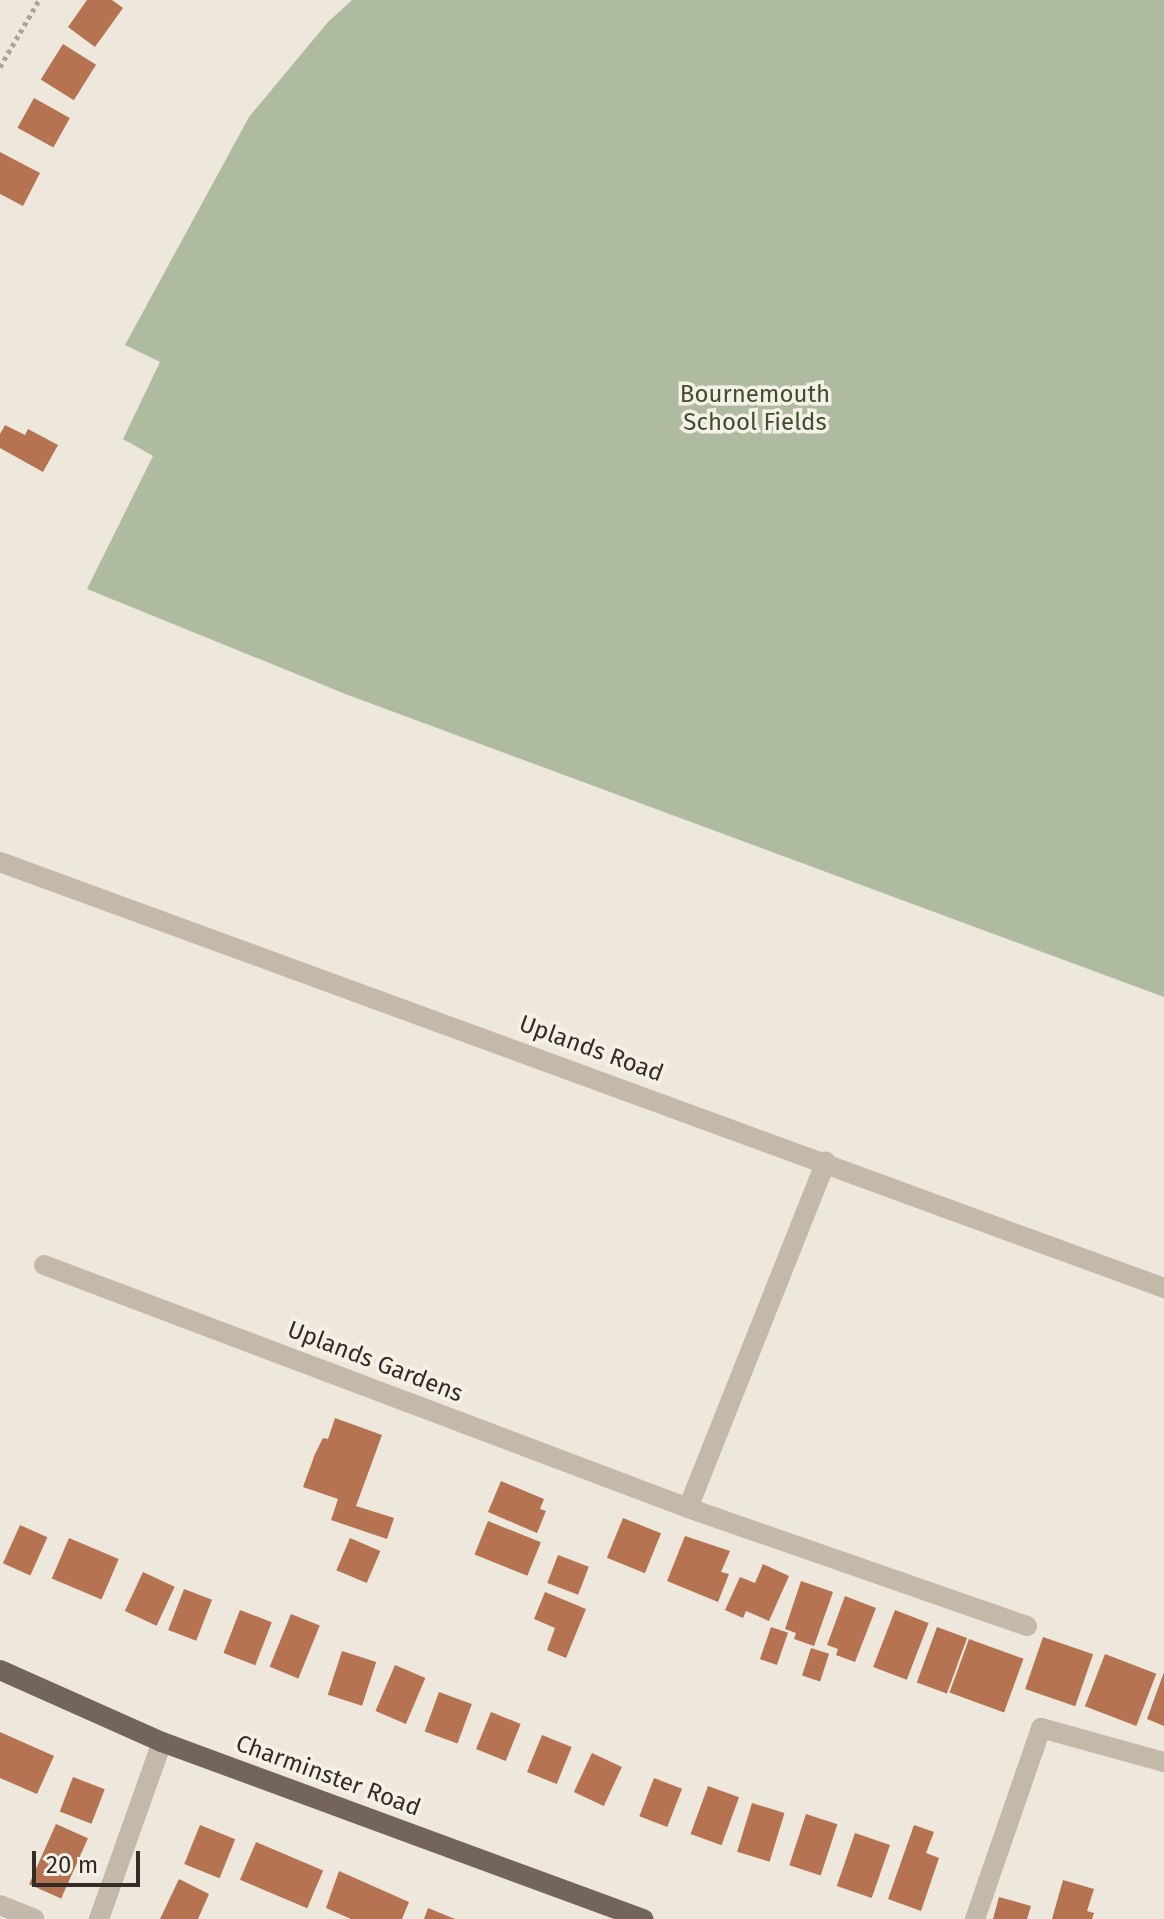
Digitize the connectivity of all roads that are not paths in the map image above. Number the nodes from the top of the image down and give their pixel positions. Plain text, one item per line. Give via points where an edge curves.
1 (0, 862) edge
2 (826, 1162) junction
3 (44, 1265) dead end
4 (1164, 1288) edge
5 (688, 1508) junction
6 (1027, 1626) dead end
7 (0, 1670) edge
8 (162, 1742) junction
9 (1164, 1762) edge
10 (0, 1905) edge
11 (34, 1919) edge
12 (99, 1919) edge
13 (643, 1919) edge
14 (975, 1919) edge

1 - 2 street, Uplands Road
2 - 4 street, Uplands Road
2 - 5 street
3 - 5 street, Uplands Gardens
5 - 6 street, Uplands Gardens
7 - 8 main road, Charminster Road
8 - 12 street
8 - 13 main road, Charminster Road
9 - 14 street via 1041,1728
10 - 11 street

